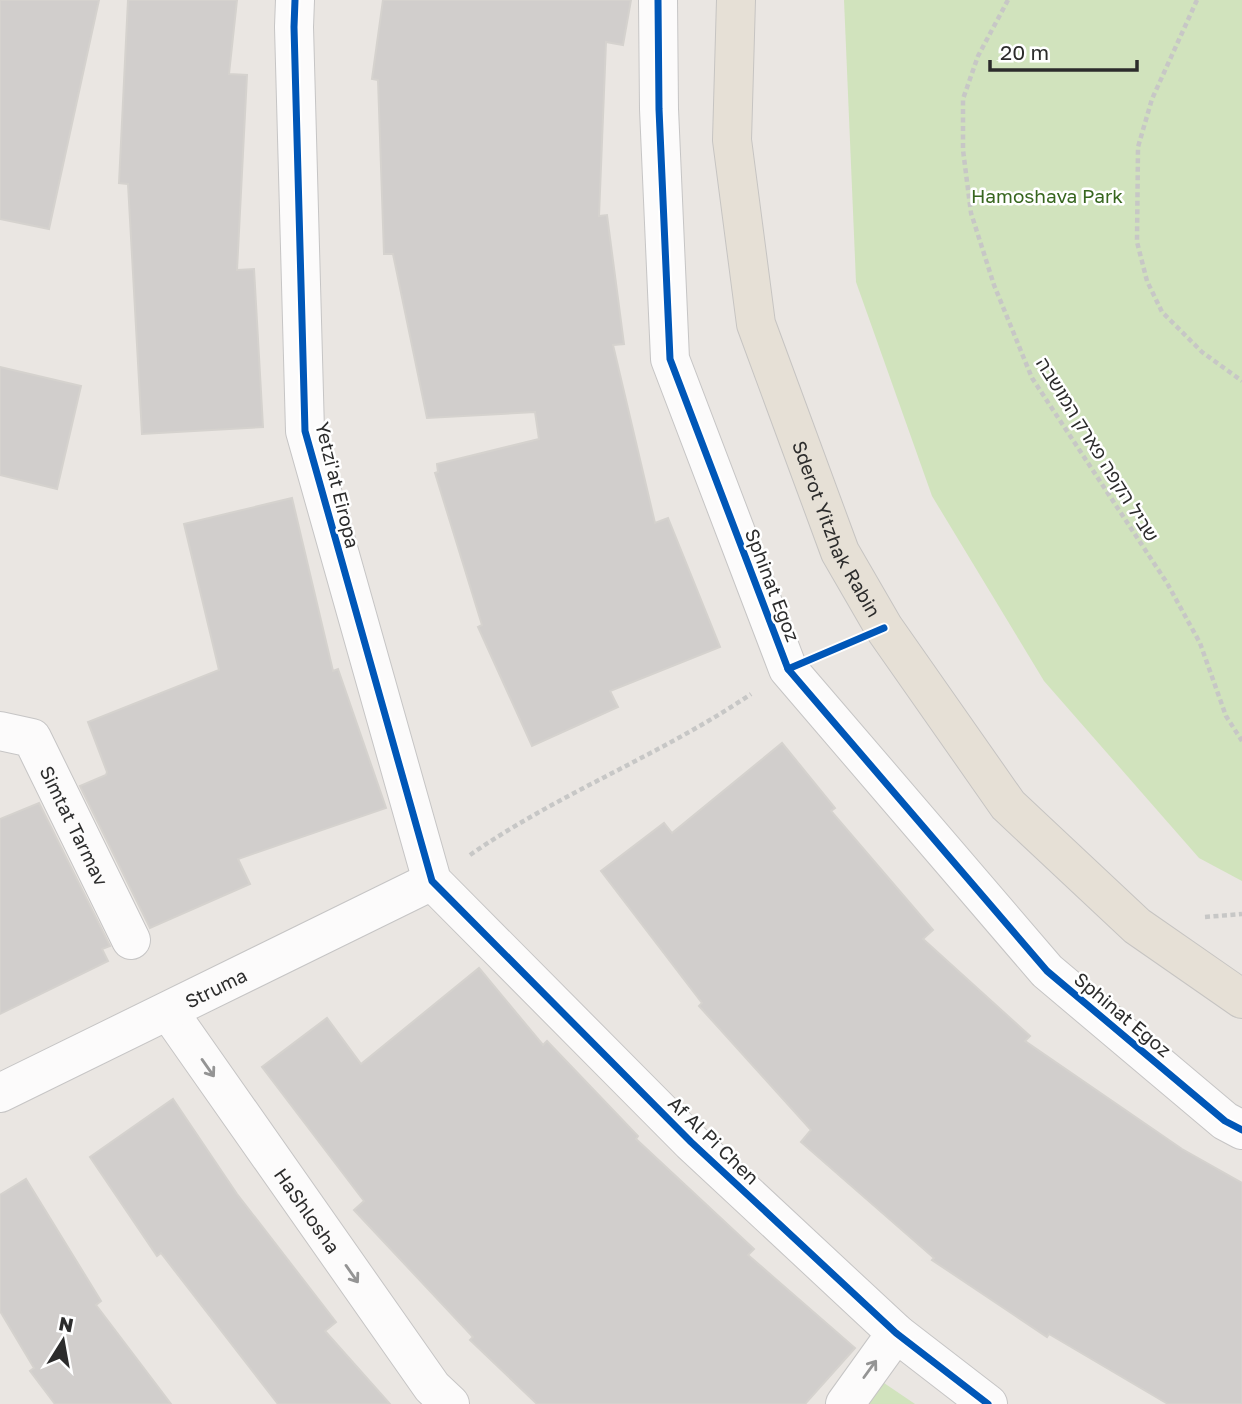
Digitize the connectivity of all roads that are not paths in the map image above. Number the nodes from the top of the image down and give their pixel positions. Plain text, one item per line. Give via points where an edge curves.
1 (295, 0) edge
2 (658, 0) edge
3 (736, 0) edge
4 (0, 731) edge
5 (432, 881) junction
6 (131, 940) dead end
7 (1242, 999) edge
8 (169, 1012) junction
9 (0, 1093) edge
10 (1242, 1130) edge
11 (896, 1333) junction
12 (450, 1404) edge
13 (845, 1404) edge
14 (988, 1404) edge

1 - 5 street, Yetzi'at Eiropa via 305,431
2 - 10 street, Sphinat Egoz via 670,359 788,669 1047,971 1225,1121
3 - 7 main road, Sderot Yitzhak Rabin via 732,139 756,324 840,552 884,628 1008,806 1137,926
4 - 6 street, Simtat Tarmav via 32,738
5 - 8 street, Struma
5 - 11 street, Af Al Pi Chen via 691,1142
8 - 9 street, Struma
8 -> 12 street, HaShlosha via 432,1387
13 -> 11 street
11 - 14 street, Af Al Pi Chen

